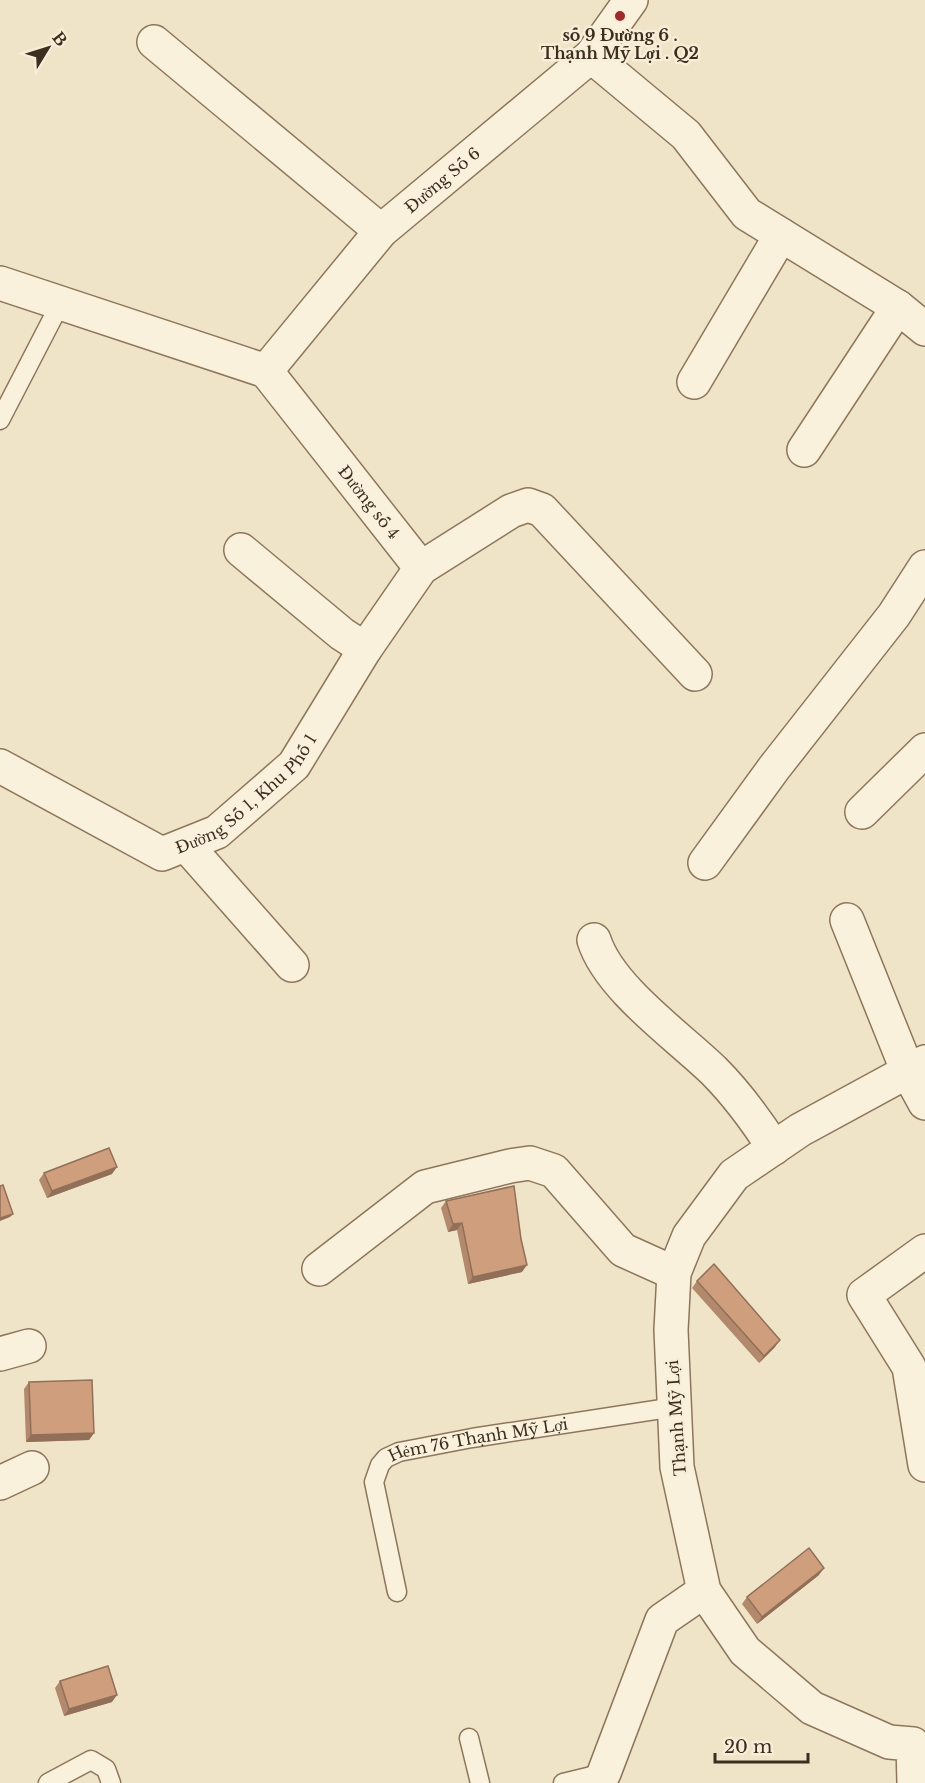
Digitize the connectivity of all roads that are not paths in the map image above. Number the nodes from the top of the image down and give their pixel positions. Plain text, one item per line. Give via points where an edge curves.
1 (631, 0) edge
2 (154, 42) dead end
3 (591, 56) junction
4 (381, 231) junction
5 (781, 236) junction
6 (0, 283) edge
7 (60, 303) junction
8 (898, 307) junction
9 (925, 329) edge
10 (266, 371) junction
11 (694, 382) dead end
12 (0, 420) edge
13 (804, 450) dead end
14 (241, 550) dead end
15 (925, 567) edge
16 (421, 568) junction
17 (365, 649) junction
18 (695, 674) dead end
19 (925, 750) edge
20 (0, 766) edge
21 (862, 812) dead end
22 (187, 846) junction
23 (705, 863) dead end
24 (847, 920) dead end
25 (594, 940) dead end
26 (292, 965) dead end
27 (916, 1067) edge
28 (925, 1103) edge
29 (774, 1148) junction
30 (925, 1251) edge
31 (318, 1269) dead end
32 (674, 1273) junction
33 (675, 1407) junction
34 (925, 1465) edge
35 (32, 1468) dead end
36 (0, 1483) edge
37 (704, 1591) junction
38 (397, 1592) dead end
39 (468, 1737) dead end
40 (919, 1739) edge
41 (606, 1778) edge
42 (48, 1783) edge
43 (111, 1783) edge
44 (480, 1783) edge
45 (562, 1783) edge
46 (914, 1783) edge

1 - 3 street, Đường Số 6
2 - 4 street
3 - 4 street, Đường Số 6
3 - 5 street via 686,135 747,214
4 - 10 street, Đường Số 6
5 - 8 street
5 - 11 street
6 - 7 street
7 - 10 street
7 - 12 lane
8 - 9 street
8 - 13 street
10 - 16 street, Đường số 4
14 - 17 street
15 - 23 street via 894,615
16 - 17 street, Đường Số 1, Khu Phố 1
16 - 18 street via 511,511 528,505 542,510
17 - 22 street, Đường Số 1, Khu Phố 1 via 294,765 217,832
19 - 21 street
20 - 22 street, Đường Số 1, Khu Phố 1 via 162,854
22 - 26 street
24 - 27 street
25 - 29 street via 599,955 621,981 750,1110
27 - 28 street
27 - 29 street, Thạnh Mỹ Lợi
29 - 32 street, Thạnh Mỹ Lợi via 734,1175 689,1236
30 - 34 street via 864,1295 909,1366
31 - 32 street via 424,1187 530,1163 554,1171 623,1250
32 - 33 street, Thạnh Mỹ Lợi via 671,1330
33 - 37 street, Thạnh Mỹ Lợi via 677,1467
33 - 38 lane, Hẻm 76 Thạnh Mỹ Lợi via 472,1438 386,1458 374,1482
35 - 36 street
37 - 40 street, Thạnh Mỹ Lợi via 745,1651 812,1708 889,1742
37 - 41 street via 662,1620
39 - 44 lane
40 - 46 street, Thạnh Mỹ Lợi
41 - 45 lane
42 - 43 lane via 91,1760 106,1769

